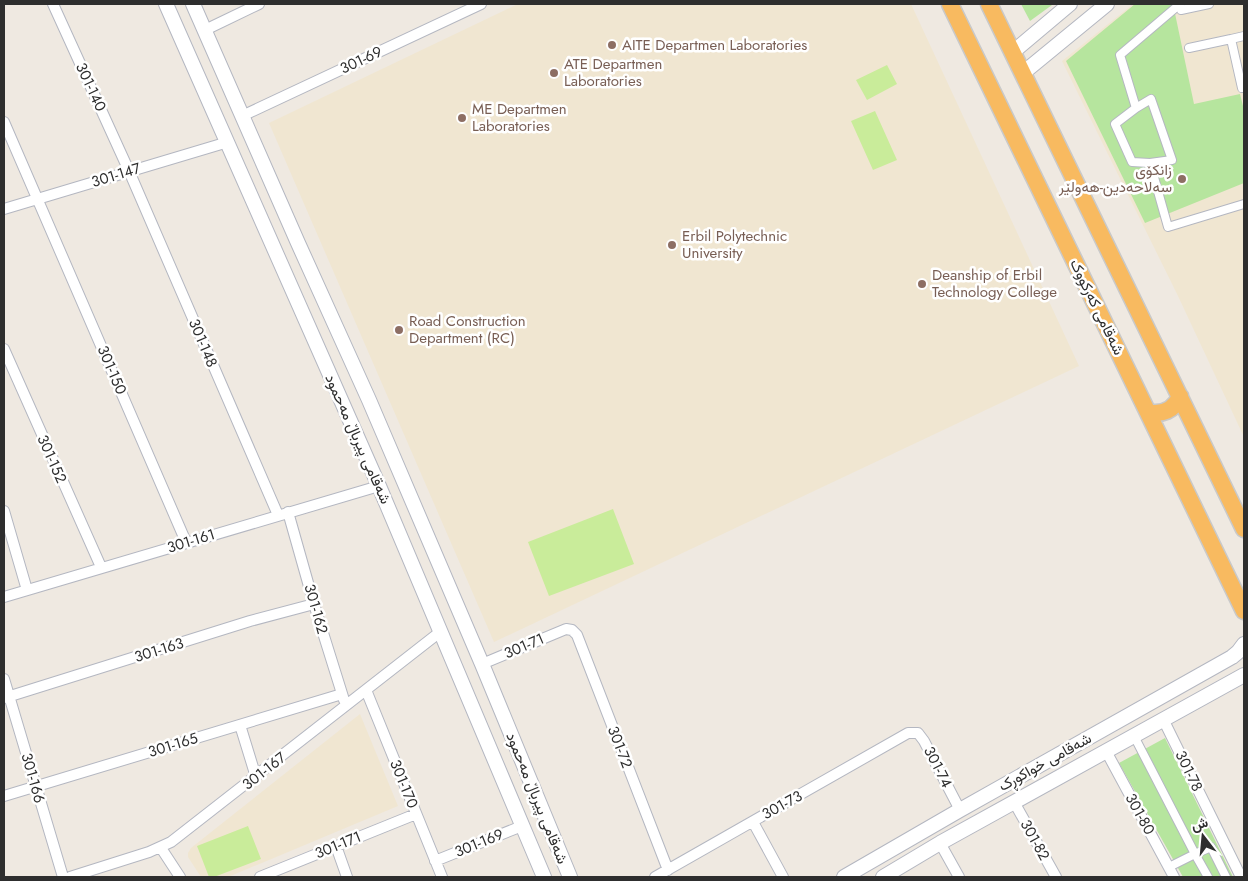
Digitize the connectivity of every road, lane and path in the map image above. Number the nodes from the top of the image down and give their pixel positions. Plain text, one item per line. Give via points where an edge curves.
1 (53, 4) edge
2 (166, 4) edge
3 (193, 4) edge
4 (259, 4) edge
5 (480, 4) edge
6 (950, 4) edge
7 (990, 4) edge
8 (1070, 4) edge
9 (1107, 4) edge
10 (1210, 4) edge
11 (1181, 7) edge
12 (1056, 8) edge
13 (205, 30) junction
14 (1244, 36) edge
15 (1230, 39) junction
16 (1189, 48) dead end
17 (1013, 52) junction
18 (1023, 73) junction
19 (1242, 88) dead end
20 (1136, 108) junction
21 (242, 116) junction
22 (4, 122) edge
23 (228, 142) junction
24 (1150, 163) junction
25 (129, 171) junction
26 (38, 198) junction
27 (1244, 204) edge
28 (4, 208) edge
29 (298, 243) junction
30 (276, 252) junction
31 (4, 349) edge
32 (1180, 396) junction
33 (1148, 412) junction
34 (379, 486) junction
35 (4, 511) edge
36 (288, 512) junction
37 (278, 515) junction
38 (1244, 529) edge
39 (186, 542) junction
40 (101, 567) junction
41 (27, 590) junction
42 (4, 597) edge
43 (314, 604) junction
44 (1244, 611) edge
45 (566, 629) joint
46 (440, 632) junction
47 (1244, 644) edge
48 (482, 664) junction
49 (1244, 675) edge
50 (4, 679) edge
51 (366, 690) junction
52 (342, 694) junction
53 (7, 698) edge
54 (347, 706) junction
55 (1163, 720) junction
56 (240, 725) junction
57 (908, 734) joint
58 (1134, 736) junction
59 (1106, 751) junction
60 (256, 777) junction
61 (35, 786) junction
62 (4, 796) edge
63 (1014, 802) junction
64 (960, 810) junction
65 (416, 814) junction
66 (753, 822) junction
67 (522, 826) junction
68 (940, 843) junction
69 (336, 846) junction
70 (161, 848) junction
71 (1195, 854) junction
72 (435, 861) junction
73 (1169, 867) junction
74 (668, 870) junction
75 (63, 877) edge
76 (70, 877) edge
77 (180, 877) edge
78 (260, 877) edge
79 (347, 877) edge
80 (442, 877) edge
81 (544, 877) edge
82 (570, 877) edge
83 (655, 877) edge
84 (783, 877) edge
85 (844, 877) edge
86 (883, 877) edge
87 (960, 877) edge
88 (1056, 877) edge
89 (1174, 877) edge
90 (1208, 877) edge
91 (1226, 877) edge
92 (1241, 877) edge

1 - 25 street, 301-140
2 - 23 main road, شەقامی پیرباڵ مەحمود
3 - 13 main road, شەقامی پیرباڵ مەحمود
4 - 13 street
5 - 21 street, 301-69
6 - 33 highway, شەقامی کەرکووک
7 - 17 highway
8 - 12 main road
9 - 18 main road
10 - 11 street
11 - 20 street via 1120,55
12 - 17 main road
13 - 21 main road, شەقامی پیرباڵ مەحمود
14 - 15 street
15 - 16 street
15 - 19 street
17 - 18 highway
18 - 32 highway
20 - 24 street via 1115,124 1132,162
20 - 24 street via 1151,99 1172,160
21 - 29 main road, شەقامی پیرباڵ مەحمود
22 - 26 street, 301-150
23 - 25 street, 301-147
23 - 30 main road, شەقامی پیرباڵ مەحمود
24 - 27 street via 1168,227
25 - 26 street, 301-147
25 - 37 street, 301-148
26 - 28 street, 301-147
26 - 39 street, 301-150
29 - 30 main road
29 - 48 main road, شەقامی پیرباڵ مەحمود
30 - 34 main road, شەقامی پیرباڵ مەحمود
31 - 40 street, 301-152
32 - 33 highway via 1167,411
32 - 38 highway
33 - 44 highway, شەقامی کەرکووک
34 - 36 street, 301-161
34 - 46 main road, شەقامی پیرباڵ مەحمود
35 - 41 street
36 - 37 street, 301-161
36 - 43 street, 301-162
37 - 39 street, 301-161
39 - 40 street, 301-161
40 - 41 street, 301-161
41 - 42 street, 301-161
43 - 52 street, 301-162
43 - 53 street, 301-163
45 - 48 street, 301-71
45 - 74 street, 301-72 via 577,635
46 - 51 street, 301-167
46 - 67 main road, شەقامی پیرباڵ مەحمود
47 - 64 main road, شەقامی خواکوڕک via 1232,657
48 - 82 main road, شەقامی پیرباڵ مەحمود
49 - 55 main road, شەقامی خواکوڕک
50 - 53 street, 301-166
51 - 54 street, 301-167
51 - 65 street, 301-170
52 - 54 street, 301-162
52 - 56 street, 301-165
53 - 61 street, 301-166
54 - 60 street, 301-167
55 - 58 main road, شەقامی خواکوڕک
55 - 92 street, 301-78
56 - 60 street
56 - 61 street, 301-165
57 - 64 street, 301-74 via 918,733 924,741
57 - 66 street, 301-73
58 - 59 main road, شەقامی خواکوڕک
58 - 71 street
59 - 63 main road, شەقامی خواکوڕک
59 - 73 street, 301-80
60 - 70 street, 301-167
61 - 62 street, 301-165
61 - 75 street, 301-166
63 - 68 main road, شەقامی خواکوڕک
63 - 88 street, 301-82
64 - 85 main road, شەقامی خواکوڕک
65 - 69 street, 301-171
65 - 72 street, 301-170
66 - 74 street, 301-73
66 - 84 street
67 - 72 street, 301-169
67 - 81 main road, شەقامی پیرباڵ مەحمود
68 - 86 main road, شەقامی خواکوڕک
68 - 87 street
69 - 78 street, 301-171
69 - 79 street
70 - 76 street, 301-167
70 - 77 street
71 - 73 street
71 - 90 street
71 - 91 street via 1211,847
72 - 80 street, 301-170
73 - 89 street, 301-80
74 - 83 street, 301-73

